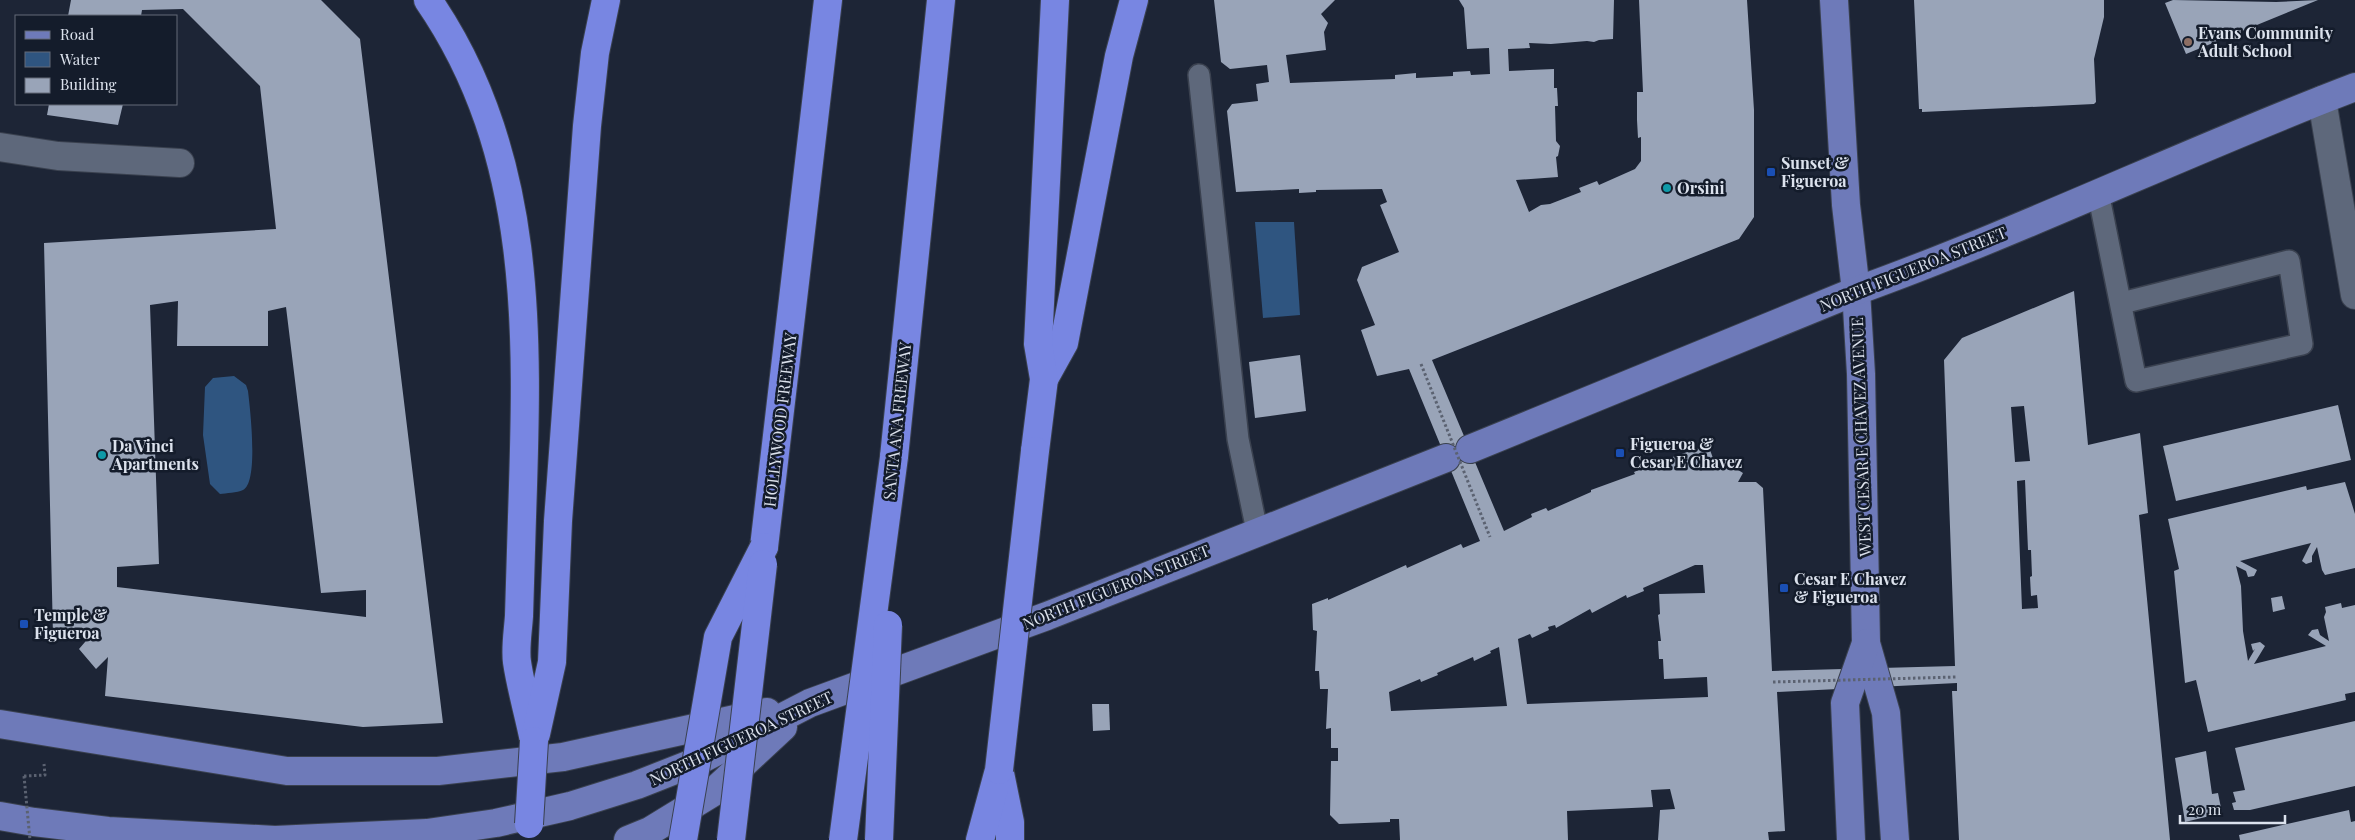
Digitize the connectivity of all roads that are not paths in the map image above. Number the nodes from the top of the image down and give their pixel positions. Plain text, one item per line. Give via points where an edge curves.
1 (428, 0) edge
2 (606, 0) edge
3 (828, 0) edge
4 (941, 0) edge
5 (1055, 0) edge
6 (1134, 0) edge
7 (1834, 0) edge
8 (1199, 74) dead end
9 (2355, 87) edge
10 (2322, 100) junction
11 (0, 147) edge
12 (180, 163) dead end
13 (2098, 192) junction
14 (1856, 291) junction
15 (2355, 295) edge
16 (2122, 303) junction
17 (1044, 378) junction
18 (894, 456) junction
19 (1257, 531) junction
20 (764, 547) junction
21 (1866, 643) junction
22 (810, 703) junction
23 (0, 724) edge
24 (534, 741) junction
25 (999, 770) junction
26 (0, 816) edge
27 (1010, 831) edge
28 (980, 838) edge
29 (528, 840) edge
30 (628, 840) edge
31 (684, 840) edge
32 (731, 840) edge
33 (843, 840) edge
34 (879, 840) edge
35 (1851, 840) edge
36 (1895, 840) edge

1 - 24 highway via 477,84 500,154 514,223 526,367 517,661
2 - 24 highway via 595,53 587,126 559,511 552,662
3 - 20 highway, HOLLYWOOD FREEWAY
4 - 18 highway, SANTA ANA FREEWAY
5 - 17 highway via 1038,344
6 - 17 highway via 1119,56 1064,343
7 - 14 main road, WEST CESAR E CHAVEZ AVENUE via 1846,205
8 - 19 lane via 1238,439
9 - 10 main road, NORTH FIGUEROA STREET
10 - 13 main road, NORTH FIGUEROA STREET
10 - 15 street
11 - 12 street via 58,156
13 - 14 main road, NORTH FIGUEROA STREET via 1921,268
13 - 16 lane
14 - 19 main road, NORTH FIGUEROA STREET via 1458,454
14 - 21 main road, WEST CESAR E CHAVEZ AVENUE
16 - 16 lane via 2136,381 2302,344 2288,261
17 - 25 highway, bridge
18 - 33 highway, SANTA ANA FREEWAY, bridge
18 - 34 highway, bridge
19 - 22 main road, NORTH FIGUEROA STREET via 1047,616
20 - 31 highway, bridge via 718,637
20 - 32 highway, HOLLYWOOD FREEWAY, bridge
21 - 35 main road, WEST CESAR E CHAVEZ AVENUE via 1846,703
21 - 36 main road, WEST CESAR E CHAVEZ AVENUE via 1886,713
22 - 23 main road via 563,757 438,771 287,770
22 - 26 main road, NORTH FIGUEROA STREET via 698,761 637,785 570,806 496,823 427,833 275,840 193,837 108,831
22 - 30 main road via 712,793 650,831
24 - 29 highway, bridge
25 - 27 highway
25 - 28 highway

